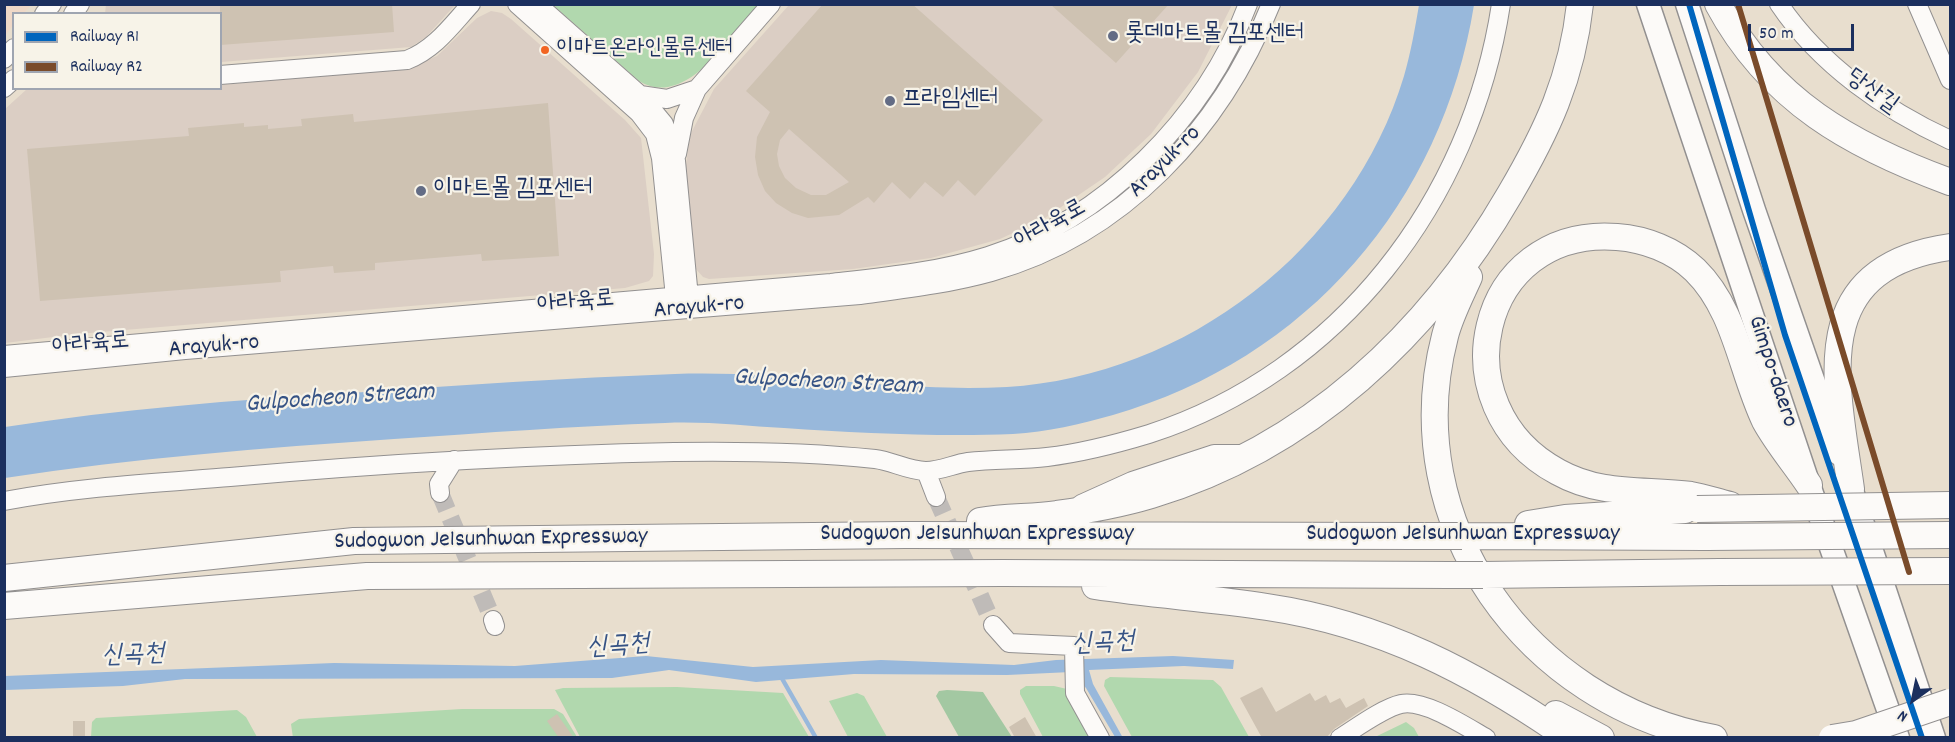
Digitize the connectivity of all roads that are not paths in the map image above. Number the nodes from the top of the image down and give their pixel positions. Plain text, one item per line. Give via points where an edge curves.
1 (471, 4) edge
2 (517, 4) edge
3 (537, 4) edge
4 (771, 4) edge
5 (1248, 4) edge
6 (1271, 4) edge
7 (1501, 4) edge
8 (1580, 4) edge
9 (1648, 4) edge
10 (1687, 4) edge
11 (1718, 4) edge
12 (1779, 4) edge
13 (1917, 4) edge
14 (222, 75) edge
15 (1950, 80) edge
16 (697, 88) junction
17 (640, 95) junction
18 (1950, 140) edge
19 (676, 161) junction
20 (1950, 182) edge
21 (1493, 224) junction
22 (1950, 247) edge
23 (682, 303) junction
24 (4, 354) edge
25 (4, 368) edge
26 (454, 460) junction
27 (926, 471) junction
28 (1809, 484) junction
29 (1851, 489) junction
30 (441, 493) tunnel mouth
31 (936, 497) tunnel mouth
32 (1950, 498) edge
33 (4, 501) edge
34 (1694, 502) junction
35 (1950, 505) edge
36 (1891, 506) junction
37 (905, 535) junction
38 (1950, 535) edge
39 (1462, 536) junction
40 (1950, 571) edge
41 (1002, 573) junction
42 (4, 578) edge
43 (4, 606) edge
44 (993, 625) tunnel mouth
45 (1447, 662) junction
46 (1950, 702) edge
47 (1100, 738) edge
48 (1340, 738) edge
49 (1486, 738) edge
50 (1569, 738) edge
51 (1600, 738) edge
52 (1714, 738) edge
53 (1833, 738) edge
54 (1898, 738) edge
55 (1934, 738) edge

1 - 14 street via 436,43 407,60
2 - 23 street via 639,112 655,134
3 - 17 street
4 - 16 street
5 - 23 street, 아라육로 via 1217,67 1157,146 1104,196 1058,225 990,256 924,272
6 - 23 street, Arayuk-ro via 1237,78 1206,123 1130,201 1071,239 992,272 941,283 860,295
7 - 27 street via 1471,118 1436,197 1384,274 1319,339 1237,395 1145,435 1068,454 965,462
8 - 21 highway via 1556,109
9 - 28 main road, Gimpo-daero
10 - 29 main road, Gimpo-daero
11 - 20 highway via 1770,76 1819,120 1873,151
12 - 18 street, 당산길 via 1812,44 1855,82 1905,117
13 - 15 street
16 - 17 street via 667,99
16 - 19 street via 684,118
17 - 19 street via 664,124
19 - 23 street
21 - 37 highway via 1443,295 1391,352 1309,420 1250,454 1202,477 1150,495 1057,514 986,520
21 - 52 highway via 1445,335 1437,380 1435,417 1440,463 1462,548 1490,596 1516,628 1579,683 1637,715
22 - 29 highway via 1894,262 1865,285 1846,317 1836,356
23 - 24 street, 아라육로
23 - 25 street, Arayuk-ro
26 - 27 street via 737,451 872,459
26 - 30 street via 439,484
26 - 33 street via 89,488
27 - 31 street
28 - 34 highway via 1766,421 1714,292 1694,269 1651,243 1625,237 1598,235 1548,249 1512,279 1489,328 1485,359 1496,412 1513,438 1558,473 1596,487
28 - 54 main road, Gimpo-daero
29 - 55 main road, Gimpo-daero
32 - 36 highway, bridge
34 - 36 highway, bridge via 1736,507
34 - 39 highway
35 - 36 highway, bridge
37 - 39 highway, Sudogwon Je1sunhwan Expressway, bridge
37 - 42 highway, Sudogwon Je1sunhwan Expressway via 354,541
38 - 39 highway, Sudogwon Je1sunhwan Expressway, bridge
40 - 41 highway, Sudogwon Je1sunhwan Expressway, bridge via 1483,575
41 - 43 highway, Sudogwon Je1sunhwan Expressway via 367,576
41 - 45 highway via 1298,613 1348,626
44 - 47 street via 1009,643 1074,646 1074,686
45 - 50 highway via 1522,705
45 - 51 highway via 1523,696
46 - 53 highway, bridge
48 - 49 street via 1398,704 1410,703

